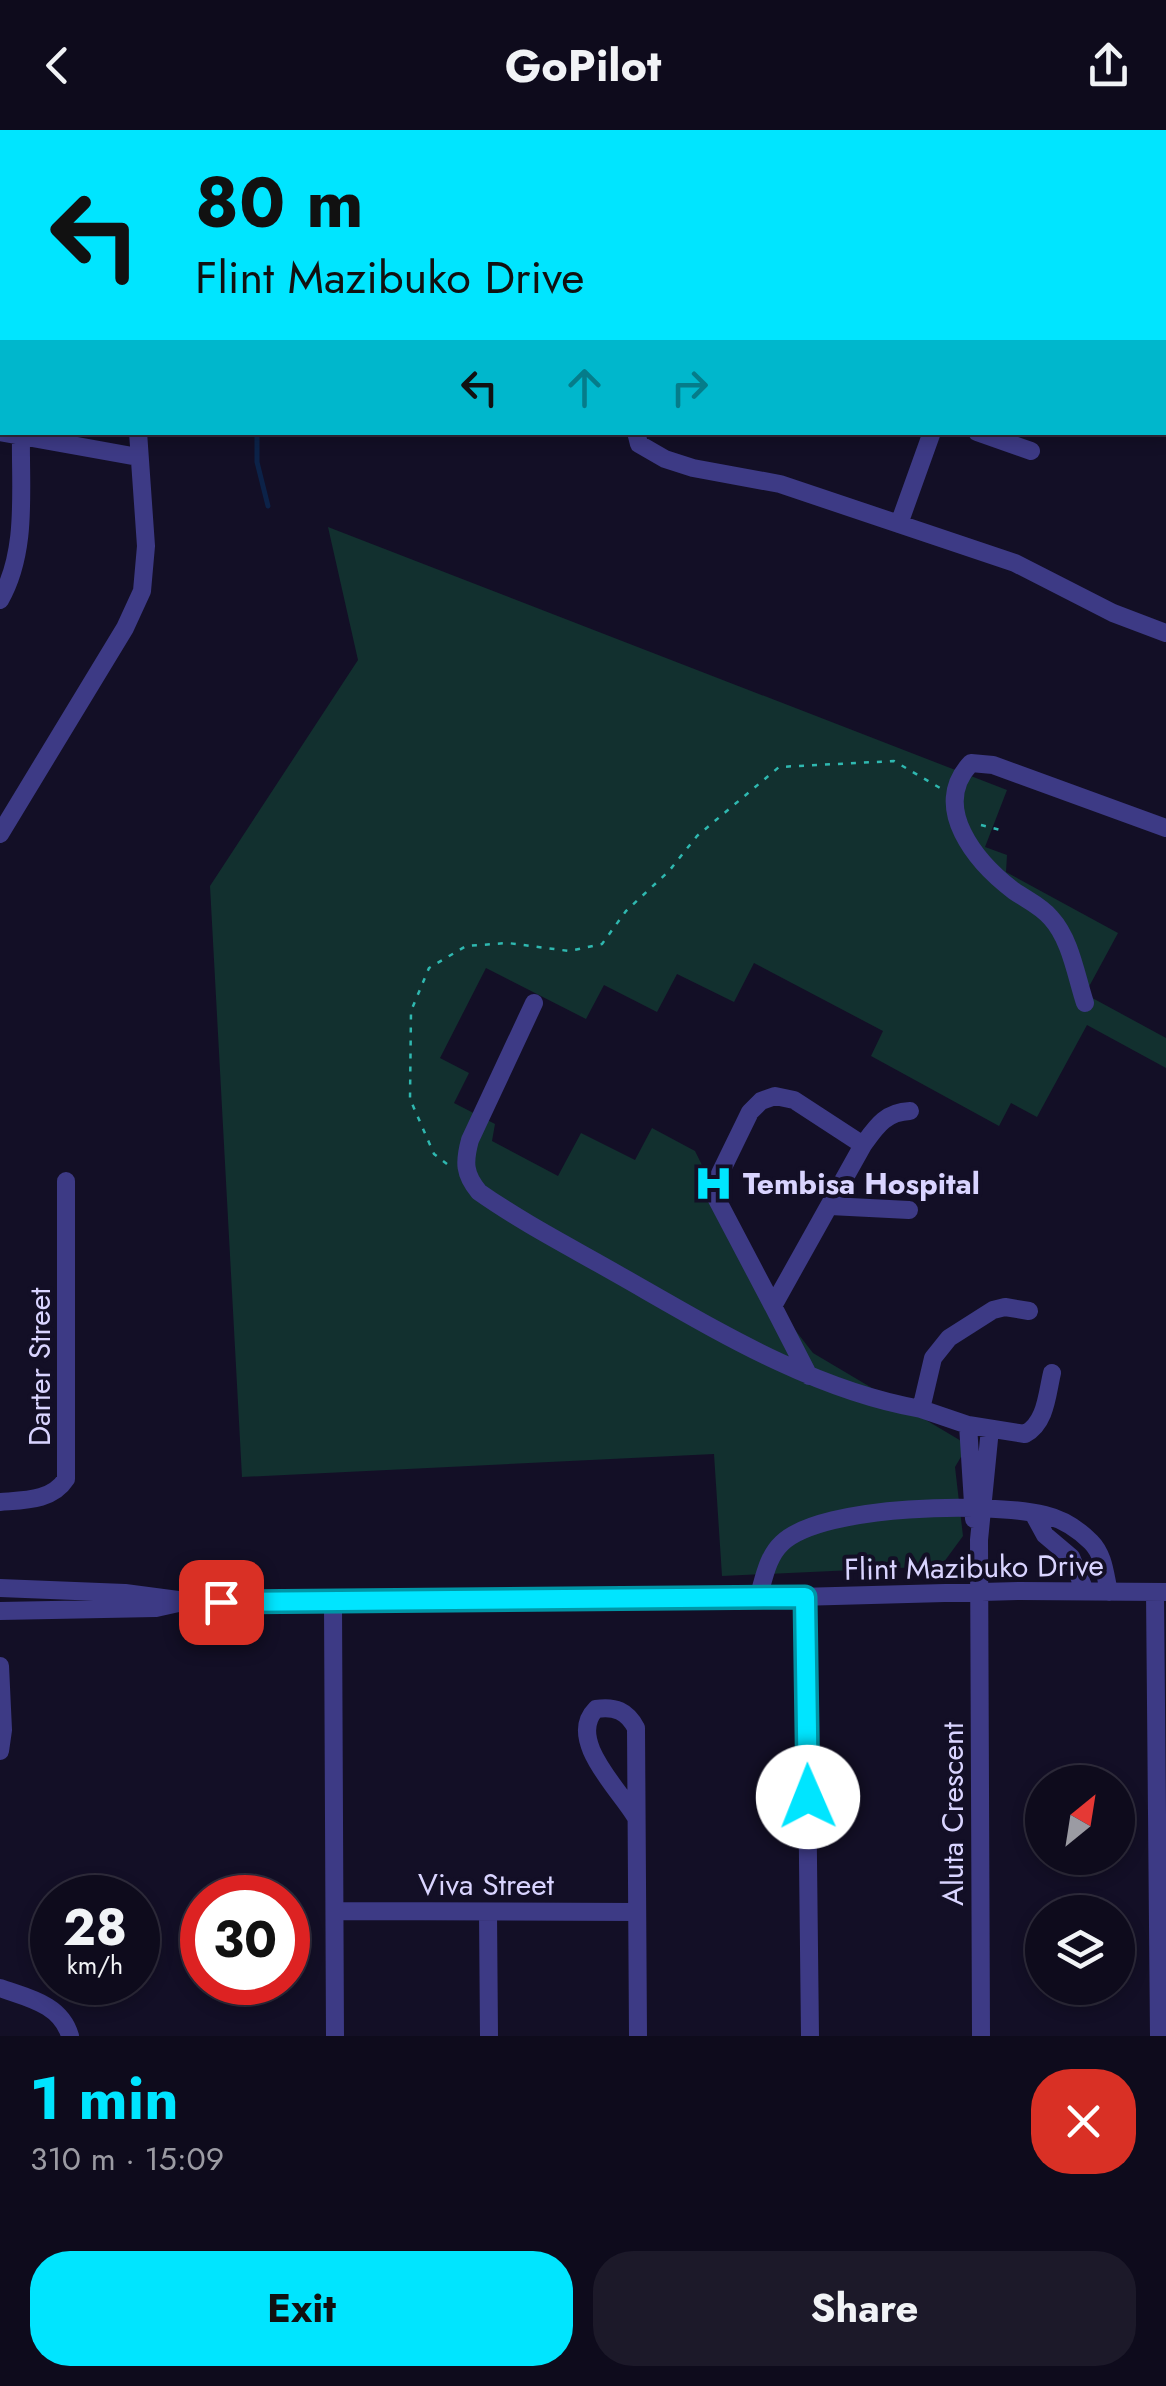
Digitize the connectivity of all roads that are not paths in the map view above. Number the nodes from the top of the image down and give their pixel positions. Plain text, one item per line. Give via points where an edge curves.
1 (15, 435) edge
2 (138, 435) edge
3 (637, 435) edge
4 (931, 435) edge
5 (985, 435) edge
6 (20, 436) junction
7 (1030, 451) dead end
8 (138, 457) junction
9 (900, 524) junction
10 (0, 600) edge
11 (1166, 632) edge
12 (1166, 828) edge
13 (0, 834) edge
14 (1085, 1003) dead end
15 (534, 1004) dead end
16 (910, 1111) dead end
17 (863, 1145) junction
18 (66, 1181) dead end
19 (830, 1206) junction
20 (909, 1210) dead end
21 (773, 1306) junction
22 (1029, 1311) dead end
23 (1052, 1373) dead end
24 (809, 1376) junction
25 (921, 1410) junction
26 (968, 1425) junction
27 (990, 1429) junction
28 (0, 1502) edge
29 (978, 1509) junction
30 (1033, 1513) junction
31 (0, 1588) edge
32 (978, 1591) junction
33 (1085, 1591) junction
34 (1109, 1592) junction
35 (1161, 1592) edge
36 (805, 1597) junction
37 (758, 1598) junction
38 (183, 1602) junction
39 (333, 1604) junction
40 (0, 1610) edge
41 (0, 1666) edge
42 (1, 1730) edge
43 (0, 1751) edge
44 (635, 1816) junction
45 (335, 1910) junction
46 (488, 1912) junction
47 (637, 1912) junction
48 (0, 1988) edge
49 (1162, 2035) edge
50 (70, 2036) edge
51 (334, 2036) edge
52 (489, 2036) edge
53 (638, 2036) edge
54 (810, 2036) edge
55 (982, 2036) edge

1 - 6 street
2 - 8 street
3 - 9 street via 639,444 664,459 780,484
4 - 9 street
5 - 7 street
6 - 8 street
6 - 10 street via 18,551
8 - 13 street via 146,546 135,611
9 - 11 street via 1015,564 1113,614
12 - 14 street via 1022,774 978,762 967,766 955,799 956,820 1002,880 1058,927
15 - 24 street via 470,1140 464,1162 469,1180 549,1235
16 - 17 street via 890,1114
17 - 19 street
17 - 21 street via 794,1100 776,1096 750,1112 712,1190
18 - 28 street, Darter Street via 66,1479 47,1496
19 - 20 street
19 - 21 street
21 - 24 street
22 - 25 street via 993,1310 950,1338 933,1358
23 - 27 street via 1042,1418 1032,1430
24 - 25 street
25 - 26 street
26 - 27 street
26 - 29 street
27 - 29 street
29 - 30 street
29 - 32 street, Aluta Crescent
29 - 37 street via 919,1508 791,1536 774,1554
30 - 33 street via 1045,1535 1071,1557
30 - 34 street via 1089,1540
31 - 38 street, Flint Mazibuko Drive
32 - 33 street, Flint Mazibuko Drive
32 - 36 street, Flint Mazibuko Drive
32 - 55 street, Aluta Crescent
33 - 34 street, Flint Mazibuko Drive
34 - 35 street, Flint Mazibuko Drive
35 - 49 street
36 - 37 street, Flint Mazibuko Drive
36 - 54 street
37 - 39 street, Flint Mazibuko Drive
38 - 39 street, Flint Mazibuko Drive
38 - 40 street, Flint Mazibuko Drive
39 - 45 street
41 - 42 street
42 - 43 street
44 - 44 street via 585,1736 596,1710 630,1716 636,1728
44 - 47 street
45 - 46 street, Viva Street
45 - 51 street
46 - 47 street, Viva Street
46 - 52 street
47 - 53 street
48 - 50 street via 57,2012

